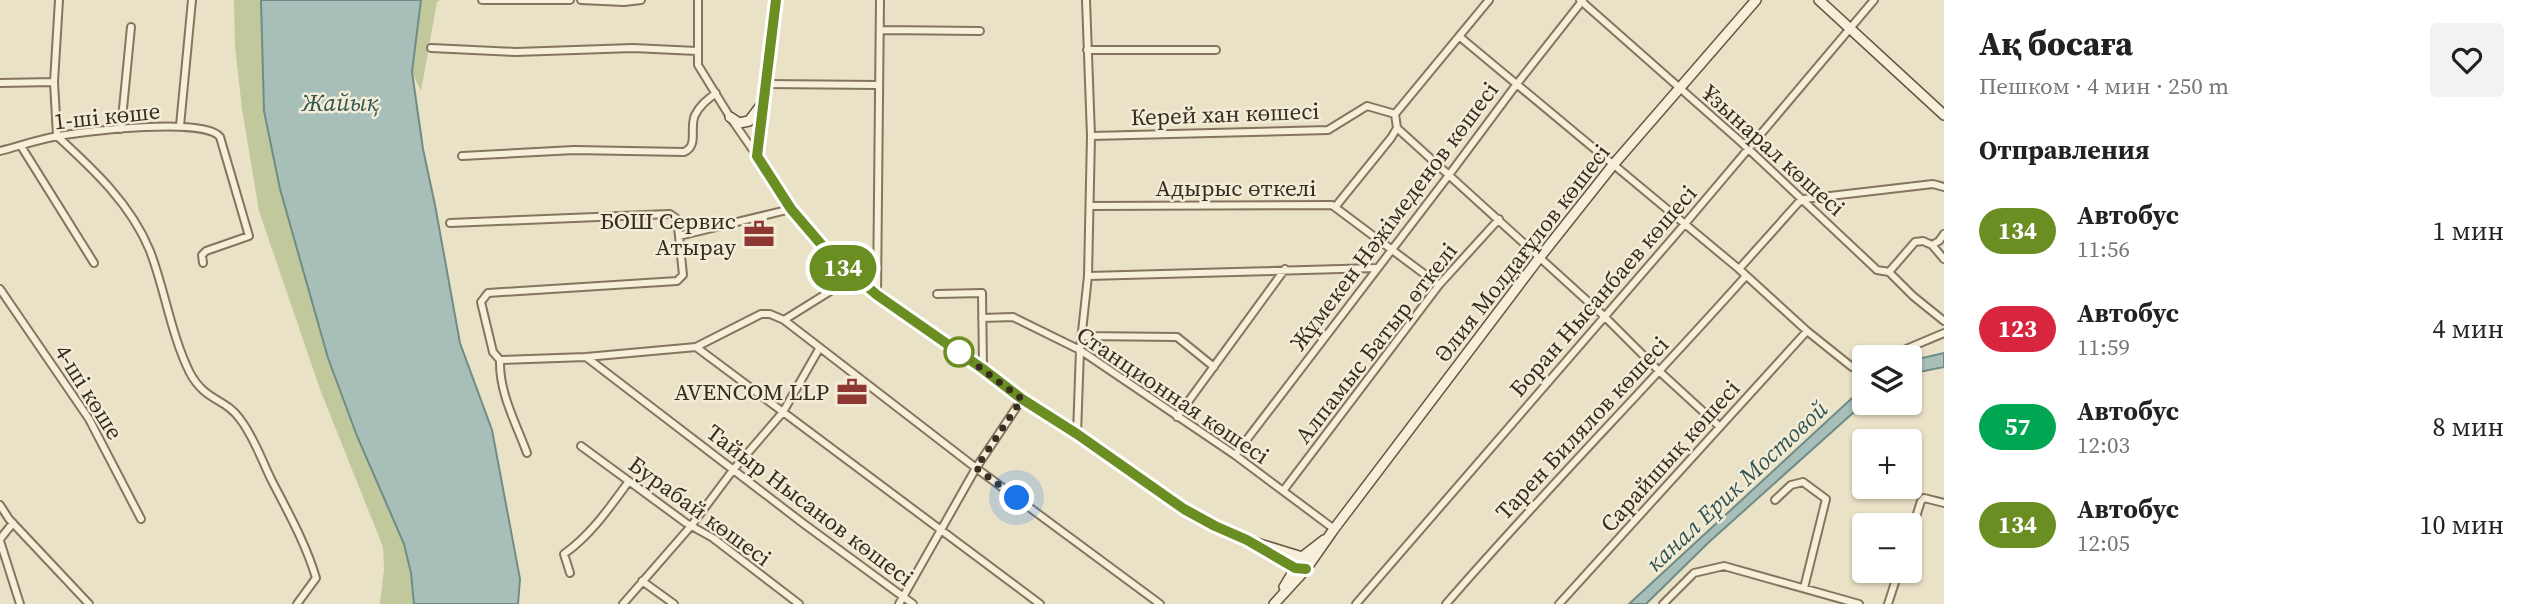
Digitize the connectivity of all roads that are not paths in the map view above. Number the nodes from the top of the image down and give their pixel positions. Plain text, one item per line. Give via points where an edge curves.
1 (60, 0) edge
2 (192, 0) edge
3 (482, 0) edge
4 (570, 0) edge
5 (581, 0) edge
6 (641, 0) edge
7 (698, 0) edge
8 (776, 0) edge
9 (880, 0) edge
10 (1086, 0) edge
11 (1489, 0) edge
12 (1756, 0) edge
13 (1819, 0) edge
14 (1874, 0) edge
15 (1581, 1) edge
16 (131, 27) dead end
17 (1850, 29) junction
18 (880, 30) junction
19 (980, 32) dead end
20 (1460, 37) junction
21 (431, 48) dead end
22 (1087, 50) junction
23 (1216, 50) dead end
24 (697, 51) junction
25 (54, 82) junction
26 (0, 83) edge
27 (766, 83) junction
28 (878, 85) junction
29 (1516, 85) junction
30 (1679, 88) junction
31 (716, 93) junction
32 (763, 103) junction
33 (1395, 114) junction
34 (1944, 115) edge
35 (730, 117) junction
36 (180, 126) junction
37 (1397, 128) junction
38 (121, 129) junction
39 (57, 136) junction
40 (1091, 136) junction
41 (21, 146) junction
42 (1749, 149) junction
43 (0, 151) edge
44 (462, 156) dead end
45 (757, 156) junction
46 (1613, 165) junction
47 (1449, 175) junction
48 (1944, 187) edge
49 (1804, 199) junction
50 (1090, 206) junction
51 (1336, 206) junction
52 (791, 209) junction
53 (1499, 219) junction
54 (450, 223) dead end
55 (1684, 225) junction
56 (1944, 234) edge
57 (679, 236) junction
58 (1932, 245) junction
59 (1391, 249) junction
60 (1540, 257) junction
61 (1944, 259) edge
62 (94, 262) dead end
63 (203, 263) dead end
64 (1376, 268) junction
65 (1285, 269) junction
66 (1739, 269) junction
67 (1889, 272) junction
68 (1088, 276) junction
69 (853, 277) junction
70 (1745, 277) junction
71 (1439, 285) junction
72 (0, 289) edge
73 (937, 294) dead end
74 (877, 295) junction
75 (1604, 316) junction
76 (982, 318) junction
77 (784, 320) junction
78 (1944, 321) edge
79 (1807, 331) junction
80 (1944, 333) edge
81 (1081, 335) junction
82 (1916, 345) edge
83 (696, 347) junction
84 (819, 349) junction
85 (1080, 350) junction
86 (586, 357) junction
87 (500, 360) junction
88 (1214, 367) junction
89 (1852, 367) edge
90 (983, 369) junction
91 (1660, 372) junction
92 (1022, 399) junction
93 (783, 412) junction
94 (1177, 417) junction
95 (1720, 427) junction
96 (1077, 434) junction
97 (581, 446) dead end
98 (527, 453) dead end
99 (1235, 455) junction
100 (976, 468) junction
101 (733, 470) junction
102 (629, 481) junction
103 (1283, 491) junction
104 (1775, 500) dead end
105 (1944, 503) edge
106 (0, 505) edge
107 (1917, 513) edge
108 (141, 519) dead end
109 (13, 523) junction
110 (691, 526) junction
111 (942, 531) junction
112 (1331, 533) junction
113 (0, 540) edge
114 (1313, 547) junction
115 (1278, 553) junction
116 (1302, 557) junction
117 (1295, 568) junction
118 (1306, 569) junction
119 (570, 573) dead end
120 (642, 581) junction
121 (1895, 583) edge
122 (1804, 589) junction
123 (904, 597) junction
124 (1276, 602) edge
125 (20, 604) edge
126 (89, 604) edge
127 (297, 604) edge
128 (623, 604) edge
129 (674, 604) edge
130 (799, 604) edge
131 (899, 604) edge
132 (914, 604) edge
133 (1040, 604) edge
134 (1160, 604) edge
135 (1356, 604) edge
136 (1446, 604) edge
137 (1559, 604) edge
138 (1663, 604) edge
139 (1859, 604) edge
140 (1888, 604) edge

1 - 25 street
2 - 36 street
3 - 4 street
5 - 6 street
7 - 24 street
8 - 27 main road
9 - 18 street
10 - 22 street
11 - 20 street
12 - 30 main road, Әлия Молдағұлов көшесі
13 - 17 main road
14 - 17 street, Боран Нысанбаев көшесі
15 - 29 street, Жұмекен Нәжімеденов көшесі
15 - 30 street, Ұзынарал көшесі
16 - 38 street
17 - 34 main road
17 - 42 street, Боран Нысанбаев көшесі
18 - 19 street
18 - 28 street
20 - 29 street
20 - 33 street
21 - 24 street
22 - 23 street
22 - 40 street
24 - 31 street via 698,65
25 - 26 street
25 - 39 street
27 - 28 street
27 - 32 main road
28 - 74 street
29 - 46 street
29 - 47 street, Жұмекен Нәжімеденов көшесі
30 - 42 street, Ұзынарал көшесі
30 - 46 main road, Әлия Молдағұлов көшесі
31 - 35 street
31 - 44 street via 700,106 693,119 692,145 684,152 574,150
32 - 35 main road via 749,121 738,123
32 - 45 main road
33 - 37 street
33 - 40 street, Керей хан көшесі via 1367,106 1328,130
35 - 45 street
36 - 38 street, 1-ші көше
36 - 63 street, 1-ші көше via 218,133 249,236 206,251
37 - 47 street
37 - 51 street
38 - 39 street, 1-ші көше
39 - 41 street, 1-ші көше
39 - 127 street via 94,170 136,222 190,371 201,390 241,419 257,449 316,578
40 - 50 street
41 - 43 street, 1-ші көше
41 - 62 street
42 - 49 street, Ұзынарал көшесі
42 - 55 street, Боран Нысанбаев көшесі
45 - 52 main road
46 - 55 street
46 - 60 main road, Әлия Молдағұлов көшесі
47 - 53 street
47 - 59 street, Жұмекен Нәжімеденов көшесі
48 - 49 street via 1933,184
49 - 66 street
49 - 67 street, Ұзынарал көшесі via 1877,270
50 - 51 street, Адырыс өткелі
50 - 68 street
51 - 59 street, Адырыс өткелі
52 - 57 street
52 - 69 main road
53 - 60 street
53 - 71 street, Алпамыс Батыр өткелі
54 - 57 street via 670,214 677,219
55 - 66 street
55 - 75 street, Боран Нысанбаев көшесі
56 - 58 street
57 - 87 street via 683,275 677,281 488,293 481,302 493,352
58 - 61 street
58 - 67 street via 1915,242
59 - 64 street, Жұмекен Нәжімеденов көшесі
59 - 71 street, Адырыс өткелі
60 - 75 street
60 - 112 main road, Әлия Молдағұлов көшесі
64 - 65 street
64 - 99 street, Жұмекен Нәжімеденов көшесі
65 - 68 street
65 - 88 street
66 - 70 street
67 - 78 street, Ұзынарал көшесі
68 - 81 street
69 - 74 main road
69 - 77 street
70 - 79 street
70 - 91 street, Тарен Билялов көшесі
71 - 103 street, Алпамыс Батыр өткелі
72 - 108 street, 4-шi көше via 89,419
73 - 76 street via 982,293
74 - 90 main road
75 - 91 street
75 - 135 street, Боран Нысанбаев көшесі
76 - 85 street, Станционная көшесі via 1013,317
76 - 90 street
77 - 83 street via 761,314
77 - 84 street
79 - 89 street
79 - 95 street, Сарайшық көшесі
80 - 82 street
81 - 85 street
81 - 88 street via 1177,337
83 - 86 street
83 - 93 street
84 - 93 street
84 - 100 street
85 - 94 street, Станционная көшесі
85 - 96 street
86 - 87 street
86 - 101 street, Тайыр Нысанов көшесi
87 - 98 street via 506,399
88 - 94 street
90 - 92 main road
91 - 95 street
91 - 136 street, Тарен Билялов көшесі
92 - 96 main road
92 - 100 street
93 - 101 street
93 - 111 street
94 - 99 street, Станционная көшесі
95 - 137 street, Сарайшық көшесі
96 - 115 main road via 1184,509
97 - 102 street, Бурабай көшесi
99 - 103 street, Станционная көшесі
100 - 111 street
100 - 134 street
101 - 110 street
101 - 123 street, Тайыр Нысанов көшесi
102 - 110 street, Бурабай көшесi
102 - 119 street via 602,517 564,554
103 - 112 street, Станционная көшесі
104 - 122 street via 1791,485 1803,482 1826,499
105 - 107 street via 1924,498
106 - 109 street
109 - 113 street
109 - 126 street
110 - 120 street
110 - 130 street, Бурабай көшесi
111 - 123 street
111 - 133 street
112 - 114 main road, Әлия Молдағұлов көшесі
112 - 118 main road, Әлия Молдағұлов көшесі
113 - 125 street
114 - 115 main road
114 - 116 main road, Әлия Молдағұлов көшесі
115 - 116 main road
115 - 117 main road
115 - 124 main road via 1285,579
116 - 117 main road, Әлия Молдағұлов көшесі
116 - 118 main road
117 - 118 main road
117 - 124 main road, Әлия Молдағұлов көшесі
118 - 124 main road, Әлия Молдағұлов көшесі
120 - 128 street
120 - 129 street
121 - 140 street
122 - 138 street via 1724,566 1694,573
122 - 139 street
123 - 131 street
123 - 132 street, Тайыр Нысанов көшесi

